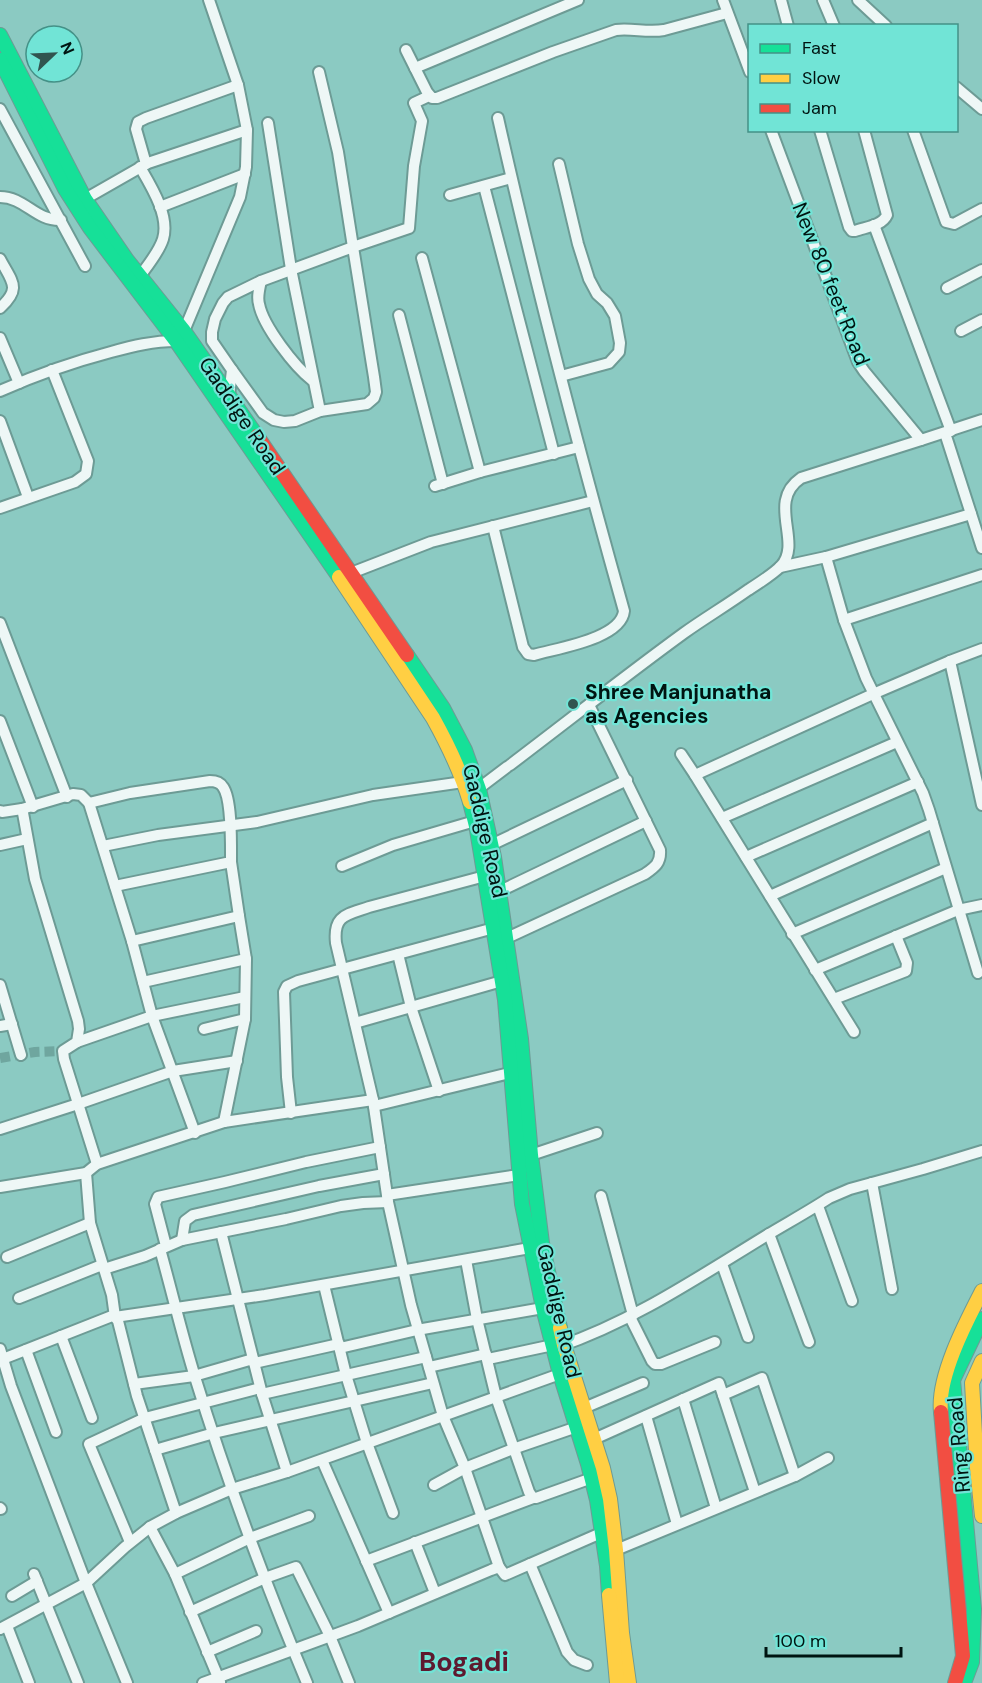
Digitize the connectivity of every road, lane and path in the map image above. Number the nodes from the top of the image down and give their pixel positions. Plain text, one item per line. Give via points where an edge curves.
1 (209, 0) edge
2 (578, 0) edge
3 (723, 0) edge
4 (781, 0) edge
5 (823, 0) edge
6 (858, 0) edge
7 (727, 13) junction
8 (872, 14) junction
9 (788, 24) edge
10 (833, 24) edge
11 (876, 24) edge
12 (884, 24) edge
13 (1, 40) edge
14 (406, 50) dead end
15 (0, 60) edge
16 (748, 67) edge
17 (415, 68) junction
18 (319, 72) dead end
19 (238, 85) junction
20 (958, 88) edge
21 (429, 96) junction
22 (0, 109) edge
23 (982, 110) edge
24 (498, 118) dead end
25 (267, 123) dead end
26 (247, 130) junction
27 (772, 132) edge
28 (821, 132) edge
29 (865, 132) edge
30 (914, 132) edge
31 (559, 164) dead end
32 (143, 166) junction
33 (245, 174) junction
34 (512, 178) junction
35 (484, 186) junction
36 (450, 195) dead end
37 (0, 196) edge
38 (85, 199) junction
39 (160, 207) junction
40 (982, 209) edge
41 (61, 220) junction
42 (874, 225) junction
43 (353, 247) junction
44 (422, 258) dead end
45 (0, 259) edge
46 (85, 266) dead end
47 (291, 269) junction
48 (982, 270) edge
49 (140, 276) junction
50 (261, 281) junction
51 (946, 288) dead end
52 (0, 309) edge
53 (399, 315) dead end
54 (982, 320) edge
55 (961, 331) dead end
56 (180, 336) junction
57 (0, 338) edge
58 (52, 370) junction
59 (232, 370) junction
60 (561, 376) junction
61 (312, 380) junction
62 (19, 383) junction
63 (0, 391) edge
64 (229, 396) junction
65 (320, 411) junction
66 (982, 420) edge
67 (0, 421) edge
68 (948, 432) junction
69 (921, 440) junction
70 (579, 447) junction
71 (554, 454) junction
72 (480, 472) junction
73 (28, 497) junction
74 (593, 501) junction
75 (0, 507) edge
76 (971, 514) junction
77 (493, 526) junction
78 (982, 548) edge
79 (826, 557) junction
80 (780, 567) junction
81 (351, 573) junction
82 (982, 575) edge
83 (844, 620) junction
84 (0, 623) edge
85 (982, 649) edge
86 (950, 660) junction
87 (873, 694) junction
88 (589, 705) junction
89 (0, 721) edge
90 (897, 742) junction
91 (681, 754) dead end
92 (695, 774) junction
93 (627, 780) junction
94 (918, 782) junction
95 (472, 787) junction
96 (67, 797) junction
97 (89, 803) junction
98 (982, 805) edge
99 (27, 808) junction
100 (0, 810) edge
101 (722, 818) junction
102 (475, 821) junction
103 (646, 821) junction
104 (933, 823) junction
105 (230, 825) junction
106 (27, 839) junction
107 (0, 845) edge
108 (491, 845) junction
109 (103, 846) junction
110 (746, 857) junction
111 (231, 862) junction
112 (342, 866) dead end
113 (946, 868) junction
114 (485, 876) junction
115 (115, 886) junction
116 (500, 891) junction
117 (770, 896) junction
118 (982, 905) edge
119 (958, 909) junction
120 (239, 916) junction
121 (494, 928) junction
122 (792, 934) junction
123 (896, 936) junction
124 (507, 938) junction
125 (132, 941) junction
126 (398, 954) junction
127 (246, 959) junction
128 (343, 970) junction
129 (815, 970) junction
130 (978, 973) dead end
131 (502, 981) junction
132 (143, 982) junction
133 (0, 986) edge
134 (245, 997) junction
135 (834, 999) junction
136 (411, 1007) junction
137 (152, 1016) junction
138 (245, 1019) junction
139 (355, 1023) junction
140 (12, 1024) junction
141 (0, 1026) edge
142 (204, 1029) dead end
143 (854, 1032) dead end
144 (77, 1042) junction
145 (21, 1055) dead end
146 (237, 1061) junction
147 (173, 1071) junction
148 (517, 1071) junction
149 (439, 1091) junction
150 (373, 1103) junction
151 (78, 1104) junction
152 (291, 1113) junction
153 (224, 1122) junction
154 (0, 1130) edge
155 (195, 1133) junction
156 (597, 1133) dead end
157 (380, 1147) junction
158 (982, 1151) edge
159 (531, 1155) junction
160 (97, 1164) junction
161 (86, 1173) junction
162 (384, 1174) junction
163 (519, 1175) junction
164 (872, 1183) junction
165 (0, 1187) edge
166 (601, 1197) dead end
167 (388, 1198) junction
168 (818, 1206) junction
169 (90, 1223) junction
170 (221, 1232) junction
171 (769, 1234) junction
172 (182, 1240) junction
173 (163, 1248) junction
174 (530, 1248) junction
175 (7, 1257) dead end
176 (466, 1260) junction
177 (722, 1264) junction
178 (103, 1267) junction
179 (402, 1271) junction
180 (324, 1285) junction
181 (892, 1289) dead end
182 (982, 1291) edge
183 (19, 1298) dead end
184 (238, 1299) junction
185 (852, 1301) dead end
186 (543, 1308) junction
187 (176, 1309) junction
188 (632, 1316) junction
189 (115, 1317) junction
190 (477, 1319) junction
191 (982, 1319) edge
192 (417, 1330) junction
193 (61, 1336) junction
194 (748, 1337) dead end
195 (715, 1341) dead end
196 (809, 1342) dead end
197 (339, 1346) junction
198 (557, 1346) junction
199 (26, 1350) junction
200 (1, 1356) edge
201 (487, 1357) junction
202 (254, 1361) junction
203 (982, 1361) edge
204 (427, 1362) junction
205 (560, 1374) junction
206 (346, 1375) junction
207 (194, 1376) junction
208 (434, 1383) junction
209 (644, 1383) dead end
210 (134, 1384) junction
211 (261, 1391) junction
212 (723, 1395) junction
213 (496, 1397) junction
214 (683, 1399) junction
215 (354, 1402) junction
216 (203, 1403) junction
217 (584, 1408) junction
218 (443, 1416) junction
219 (646, 1416) junction
220 (92, 1418) dead end
221 (145, 1418) junction
222 (269, 1419) junction
223 (577, 1427) junction
224 (56, 1432) dead end
225 (213, 1433) junction
226 (594, 1439) junction
227 (367, 1443) junction
228 (513, 1449) junction
229 (155, 1450) junction
230 (828, 1458) dead end
231 (321, 1460) junction
232 (465, 1468) junction
233 (287, 1472) junction
234 (795, 1476) junction
235 (592, 1478) junction
236 (434, 1485) dead end
237 (232, 1489) junction
238 (754, 1492) junction
239 (533, 1498) junction
240 (716, 1508) junction
241 (177, 1513) junction
242 (393, 1513) dead end
243 (309, 1516) dead end
244 (982, 1516) edge
245 (482, 1517) junction
246 (677, 1524) junction
247 (150, 1527) junction
248 (601, 1533) junction
249 (250, 1538) junction
250 (130, 1542) junction
251 (415, 1542) junction
252 (616, 1550) junction
253 (366, 1561) junction
254 (530, 1564) junction
255 (499, 1567) junction
256 (175, 1574) junction
257 (265, 1578) junction
258 (86, 1583) junction
259 (435, 1593) junction
260 (12, 1596) dead end
261 (47, 1604) junction
262 (190, 1612) junction
263 (389, 1612) junction
264 (3, 1627) edge
265 (256, 1631) dead end
266 (330, 1636) junction
267 (293, 1650) junction
268 (207, 1652) junction
269 (586, 1665) dead end
270 (219, 1680) edge
271 (29, 1683) edge
272 (78, 1683) edge
273 (127, 1683) edge
274 (203, 1683) edge
275 (307, 1683) edge
276 (349, 1683) edge
277 (617, 1683) edge
278 (629, 1683) edge
279 (955, 1683) edge
280 (964, 1683) edge

1 - 19 street
2 - 17 street
3 - 7 street
4 - 9 street
5 - 10 street
6 - 8 street
7 - 16 street
7 - 21 street via 655,32 616,30 437,98
8 - 11 street
8 - 12 street
13 - 38 main road, Gaddige Road
14 - 17 street
15 - 56 main road, Gaddige Road via 65,189 90,228 132,285
17 - 21 street
18 - 43 street via 338,152
19 - 26 street
19 - 32 street via 138,122
20 - 23 street
21 - 43 street via 414,103 422,121 409,228
22 - 41 street
24 - 34 street
25 - 47 street
26 - 32 street
26 - 33 street
27 - 69 street, New 80 feet Road via 858,362
28 - 42 street via 850,229
29 - 42 street via 887,215
30 - 40 street via 946,222 954,224
31 - 60 street via 578,244 597,294 615,316 620,343 619,352 609,363
32 - 38 street
32 - 39 street
33 - 39 street
33 - 56 street via 240,197
34 - 35 street
34 - 60 street
35 - 36 street
35 - 71 street
37 - 41 street via 14,198 47,219
38 - 49 main road, Gaddige Road
39 - 49 street via 163,242
41 - 46 street
42 - 68 street
43 - 47 street
43 - 65 street via 376,392 367,404
44 - 72 street
45 - 52 street via 14,284 14,292
47 - 50 street
47 - 61 street
48 - 51 street
49 - 56 main road, Gaddige Road
50 - 59 street via 228,297 215,319 212,340
50 - 61 street via 258,296 263,315 276,339
53 - 72 street via 439,485
54 - 55 street
56 - 58 street
56 - 64 main road, Gaddige Road
56 - 95 main road, Gaddige Road via 433,718
57 - 62 street
58 - 62 street
58 - 73 street via 88,468 75,482
59 - 64 street
59 - 65 street via 263,413 274,420 295,421
60 - 70 street
61 - 65 street
62 - 63 street
64 - 81 main road, Gaddige Road
66 - 68 street
67 - 73 street
68 - 69 street
68 - 76 street
69 - 80 street via 801,478 793,484 784,510 788,553
70 - 71 street
70 - 74 street
71 - 72 street
73 - 75 street
74 - 77 street
74 - 77 street via 623,618 599,637 534,655 523,647
76 - 78 street
76 - 79 street
77 - 81 street via 431,542
79 - 80 street
79 - 83 street
80 - 88 street
81 - 95 main road, Gaddige Road via 443,708 462,743
82 - 83 street
83 - 87 street
84 - 96 street
85 - 86 street
86 - 87 street
86 - 98 street
87 - 90 street
87 - 92 street
88 - 93 street
88 - 95 street via 508,766
89 - 99 street
90 - 94 street
90 - 101 street
91 - 92 street
92 - 101 street
93 - 103 street
93 - 108 street
94 - 104 street
94 - 110 street
95 - 102 main road, Gaddige Road
95 - 105 street via 373,795
95 - 108 main road, Gaddige Road
96 - 97 street via 81,795
96 - 99 street
97 - 105 street via 217,781 227,796
97 - 109 street
99 - 100 street
99 - 106 street
101 - 110 street
102 - 112 street via 393,845
102 - 114 main road, Gaddige Road
103 - 116 street
103 - 124 street via 660,850 659,863 652,869
104 - 113 street
104 - 117 street
105 - 109 street
105 - 111 street
106 - 107 street
106 - 144 street via 35,879 78,1021
108 - 116 main road, Gaddige Road
109 - 115 street
110 - 117 street
111 - 115 street
111 - 120 street
113 - 119 street
113 - 122 street
114 - 121 main road, Gaddige Road
114 - 128 street via 342,917 335,932
115 - 125 street
116 - 124 main road, Gaddige Road
117 - 122 street
118 - 119 street
119 - 123 street
119 - 130 street
120 - 125 street
120 - 127 street
121 - 126 street
121 - 131 main road, Gaddige Road
122 - 129 street
123 - 129 street
123 - 135 street via 906,970
124 - 148 main road, Gaddige Road via 521,1038
125 - 132 street
126 - 128 street
126 - 136 street
127 - 132 street
127 - 134 street
128 - 139 street
128 - 152 street via 285,988
129 - 135 street
131 - 136 street
131 - 148 main road, Gaddige Road
132 - 137 street
133 - 140 street
134 - 137 street
134 - 138 street
135 - 143 street
136 - 139 street
136 - 149 street
137 - 144 street
137 - 147 street
138 - 142 street
138 - 146 street
139 - 150 street
140 - 141 street
140 - 145 street
144 - 151 street via 63,1051
146 - 147 street
146 - 153 street
147 - 151 street
147 - 155 street
148 - 149 street
148 - 159 main road, Gaddige Road
148 - 163 main road, Gaddige Road
149 - 150 street
150 - 152 street
150 - 157 street
151 - 154 street
151 - 160 street
152 - 153 street
153 - 155 street
155 - 160 street
156 - 159 street
157 - 162 street
157 - 173 street via 158,1197 154,1204
158 - 164 street
159 - 198 main road, Gaddige Road
160 - 161 street
161 - 165 street
161 - 169 street
162 - 167 street
162 - 172 street via 193,1215 185,1221
163 - 167 street
163 - 174 main road, Gaddige Road
164 - 168 street via 850,1189
164 - 181 street
166 - 188 street
167 - 170 street
167 - 179 street
168 - 171 street
168 - 185 street
169 - 175 street
169 - 178 street
170 - 172 street
170 - 184 street
171 - 177 street
171 - 196 street
172 - 173 street
173 - 178 street
173 - 187 street
174 - 176 street
174 - 186 main road, Gaddige Road
176 - 179 street
176 - 190 street
177 - 188 street
177 - 194 street
178 - 183 street
178 - 189 street
179 - 180 street
179 - 192 street
180 - 184 street
180 - 197 street
182 - 279 main road via 952,1358 940,1404 963,1656
184 - 187 street
184 - 202 street
186 - 190 street
186 - 198 main road, Gaddige Road
187 - 189 street
187 - 207 street
188 - 195 street via 655,1364
188 - 198 street via 596,1334
189 - 193 street
189 - 210 street
190 - 192 street
190 - 201 street
191 - 280 main road, Ring Road via 953,1380 974,1609 972,1662
192 - 197 street
192 - 204 street
193 - 199 street
193 - 220 street
197 - 202 street
197 - 206 street
198 - 201 street
198 - 205 main road, Gaddige Road
198 - 217 main road, Gaddige Road
199 - 200 street
199 - 224 street
200 - 258 street
201 - 204 street
201 - 213 street
202 - 207 street
202 - 211 street
203 - 244 main road, Ring Road via 972,1383
204 - 206 street
204 - 208 street
205 - 213 street
205 - 223 main road, Gaddige Road
206 - 211 street
206 - 215 street
207 - 210 street
207 - 216 street
208 - 215 street
208 - 218 street
209 - 217 street
210 - 221 street
211 - 216 street
211 - 222 street
212 - 214 street via 719,1383
212 - 234 street via 762,1378
212 - 238 street
213 - 218 street
213 - 228 street
214 - 219 street
214 - 240 street
215 - 222 street
215 - 227 street
216 - 221 street
216 - 225 street
217 - 226 main road, Gaddige Road
218 - 227 street
218 - 232 street
219 - 226 street
219 - 246 street
221 - 229 street
221 - 250 street via 89,1444
222 - 225 street
222 - 233 street
223 - 228 street
223 - 235 main road, Gaddige Road
225 - 229 street
225 - 237 street
226 - 252 main road, Gaddige Road via 610,1499
227 - 231 street
227 - 242 street
228 - 232 street
228 - 239 street
229 - 241 street
230 - 234 street
231 - 233 street
231 - 253 street
232 - 236 street
232 - 245 street
233 - 237 street
234 - 238 street
235 - 239 street
235 - 248 main road, Gaddige Road
237 - 241 street
237 - 249 street
238 - 240 street
239 - 245 street
240 - 246 street
241 - 247 street
243 - 249 street
245 - 251 street
245 - 255 street
246 - 252 street
247 - 250 street
247 - 256 street
248 - 254 street
248 - 277 main road, Gaddige Road
249 - 256 street
249 - 257 street
250 - 258 street
251 - 253 street
251 - 259 street
252 - 278 main road, Gaddige Road
253 - 263 street
254 - 255 street via 505,1575
254 - 269 street via 567,1652
255 - 259 street
256 - 262 street
257 - 262 street
257 - 266 street via 296,1567
257 - 267 street
258 - 261 street
258 - 273 street
259 - 263 street
260 - 261 street via 36,1578
261 - 264 street
261 - 272 street
262 - 268 street
263 - 266 street
264 - 271 street
265 - 268 street
266 - 267 street
266 - 276 street
267 - 270 street
267 - 275 street
268 - 270 street
270 - 274 street

